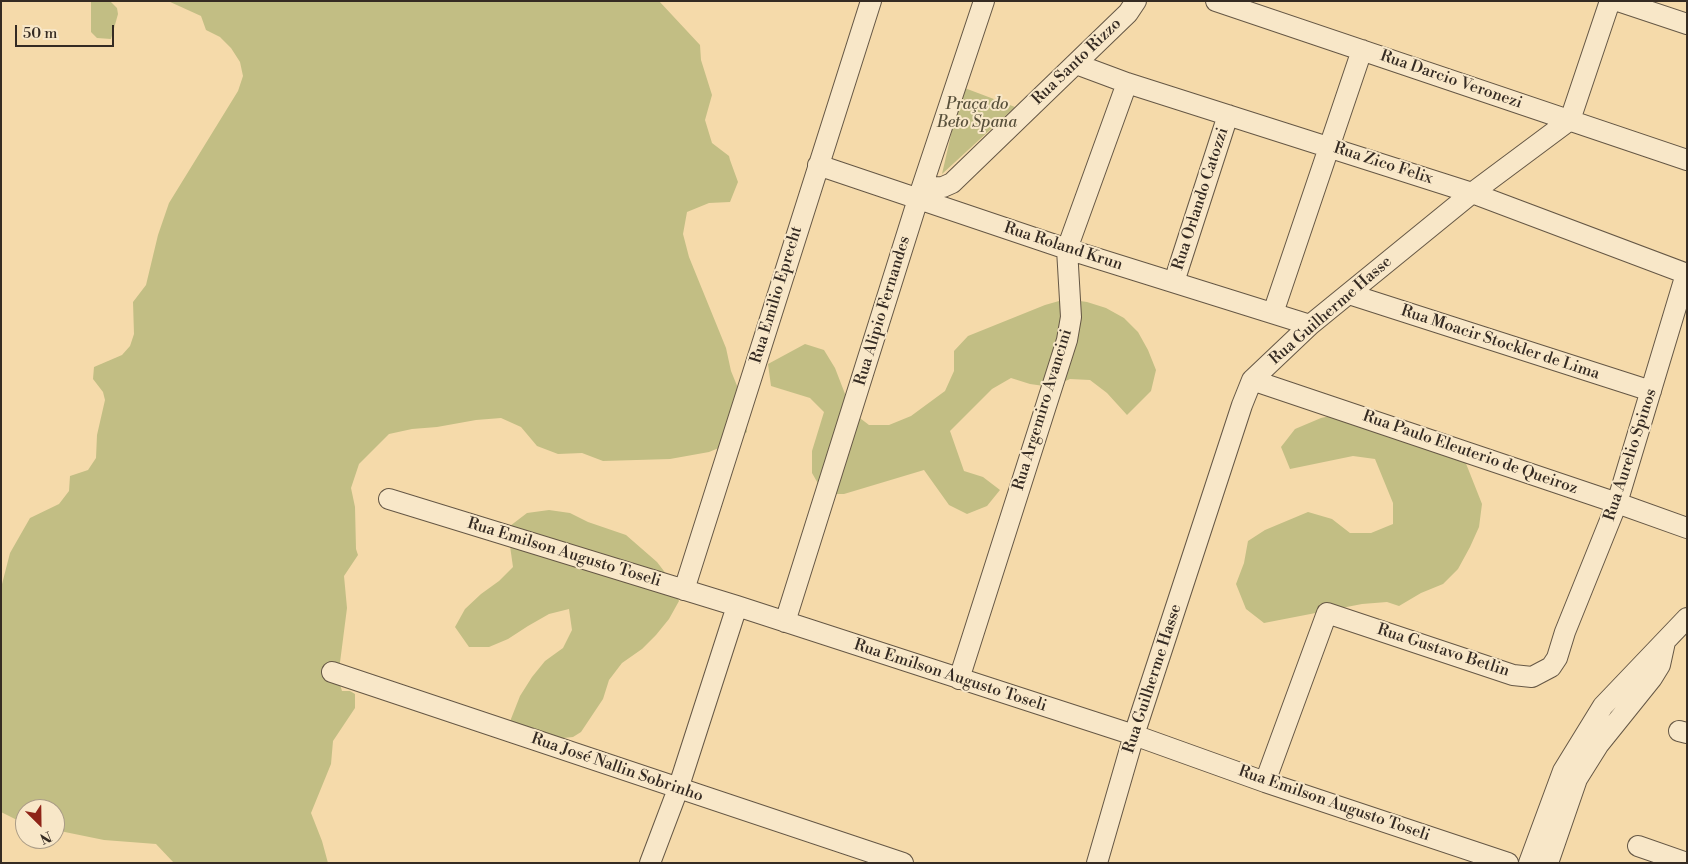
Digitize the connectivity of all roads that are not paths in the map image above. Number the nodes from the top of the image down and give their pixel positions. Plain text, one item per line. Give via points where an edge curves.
1 (871, 1) edge
2 (984, 1) edge
3 (1136, 1) edge
4 (1216, 1) edge
5 (1610, 1) edge
6 (1618, 1) edge
7 (1687, 24) edge
8 (1362, 50) junction
9 (1076, 64) junction
10 (1127, 83) junction
11 (1228, 115) junction
12 (1570, 120) junction
13 (1330, 147) junction
14 (1687, 160) edge
15 (818, 165) junction
16 (1472, 193) junction
17 (920, 194) junction
18 (1068, 249) junction
19 (1686, 274) edge
20 (1174, 282) junction
21 (1349, 294) junction
22 (1273, 313) junction
23 (1310, 325) junction
24 (1252, 380) junction
25 (1651, 391) junction
26 (389, 499) dead end
27 (1618, 503) junction
28 (1687, 528) edge
29 (684, 590) junction
30 (737, 606) junction
31 (1687, 618) edge
32 (785, 622) junction
33 (1565, 632) joint
34 (1666, 640) junction
35 (332, 672) dead end
36 (959, 679) junction
37 (1134, 735) junction
38 (1265, 782) junction
39 (678, 788) junction
40 (1638, 846) dead end
41 (650, 863) edge
42 (903, 863) edge
43 (1097, 863) edge
44 (1508, 863) edge
45 (1529, 863) edge
46 (1548, 863) edge
47 (1687, 863) edge

1 - 15 street, Rua Emilio Eprecht
2 - 17 street, Rua Alipio Fernandes
3 - 9 street, Rua Santo Rizzo via 1128,14
4 - 8 street, Rua Darcio Veronezi
5 - 12 street
6 - 7 street
8 - 12 street, Rua Darcio Veronezi
8 - 13 street
9 - 10 street, Rua Zico Felix
9 - 17 street, Rua Santo Rizzo via 952,183
10 - 11 street, Rua Zico Felix
10 - 18 street, Rua Argemiro Avancini
11 - 13 street, Rua Zico Felix
11 - 20 street, Rua Orlando Catozzi
12 - 14 street, Rua Darcio Veronezi
12 - 16 street, Rua Guilherme Hasse
13 - 16 street, Rua Zico Felix
13 - 22 street
15 - 17 street, Rua Roland Krun
15 - 29 street, Rua Emilio Eprecht
16 - 19 street, Rua Zico Felix
16 - 21 street, Rua Guilherme Hasse
17 - 18 street, Rua Roland Krun
17 - 32 street, Rua Alipio Fernandes
18 - 20 street, Rua Roland Krun
18 - 36 street, Rua Argemiro Avancini via 1070,317 1067,340
19 - 25 street, Rua Aurelio Spinos
20 - 22 street, Rua Roland Krun
21 - 23 street, Rua Guilherme Hasse
21 - 25 street, Rua Moacir Stockler de Lima
22 - 23 street, Rua Roland Krun
23 - 24 street, Rua Guilherme Hasse
24 - 27 street, Rua Paulo Eleuterio de Queiroz
24 - 37 street, Rua Guilherme Hasse
25 - 27 street, Rua Aurelio Spinos
26 - 29 street, Rua Emilson Augusto Toseli
27 - 28 street, Rua Paulo Eleuterio de Queiroz
27 - 33 street, Rua Aurelio Spinos
29 - 30 street, Rua Emilson Augusto Toseli
30 - 32 street, Rua Emilson Augusto Toseli
30 - 39 street
31 - 34 street
32 - 36 street, Rua Emilson Augusto Toseli
33 - 38 street, Rua Gustavo Betlin via 1551,667 1532,677 1487,667 1327,613
34 - 45 street via 1604,706 1584,736 1563,771
34 - 46 street via 1660,664 1652,678 1599,744 1578,779
35 - 39 street, Rua José Nallin Sobrinho
36 - 37 street, Rua Emilson Augusto Toseli
37 - 38 street, Rua Emilson Augusto Toseli
37 - 43 street, Rua Guilherme Hasse
38 - 44 street, Rua Emilson Augusto Toseli
39 - 41 street
39 - 42 street, Rua José Nallin Sobrinho
40 - 47 street

